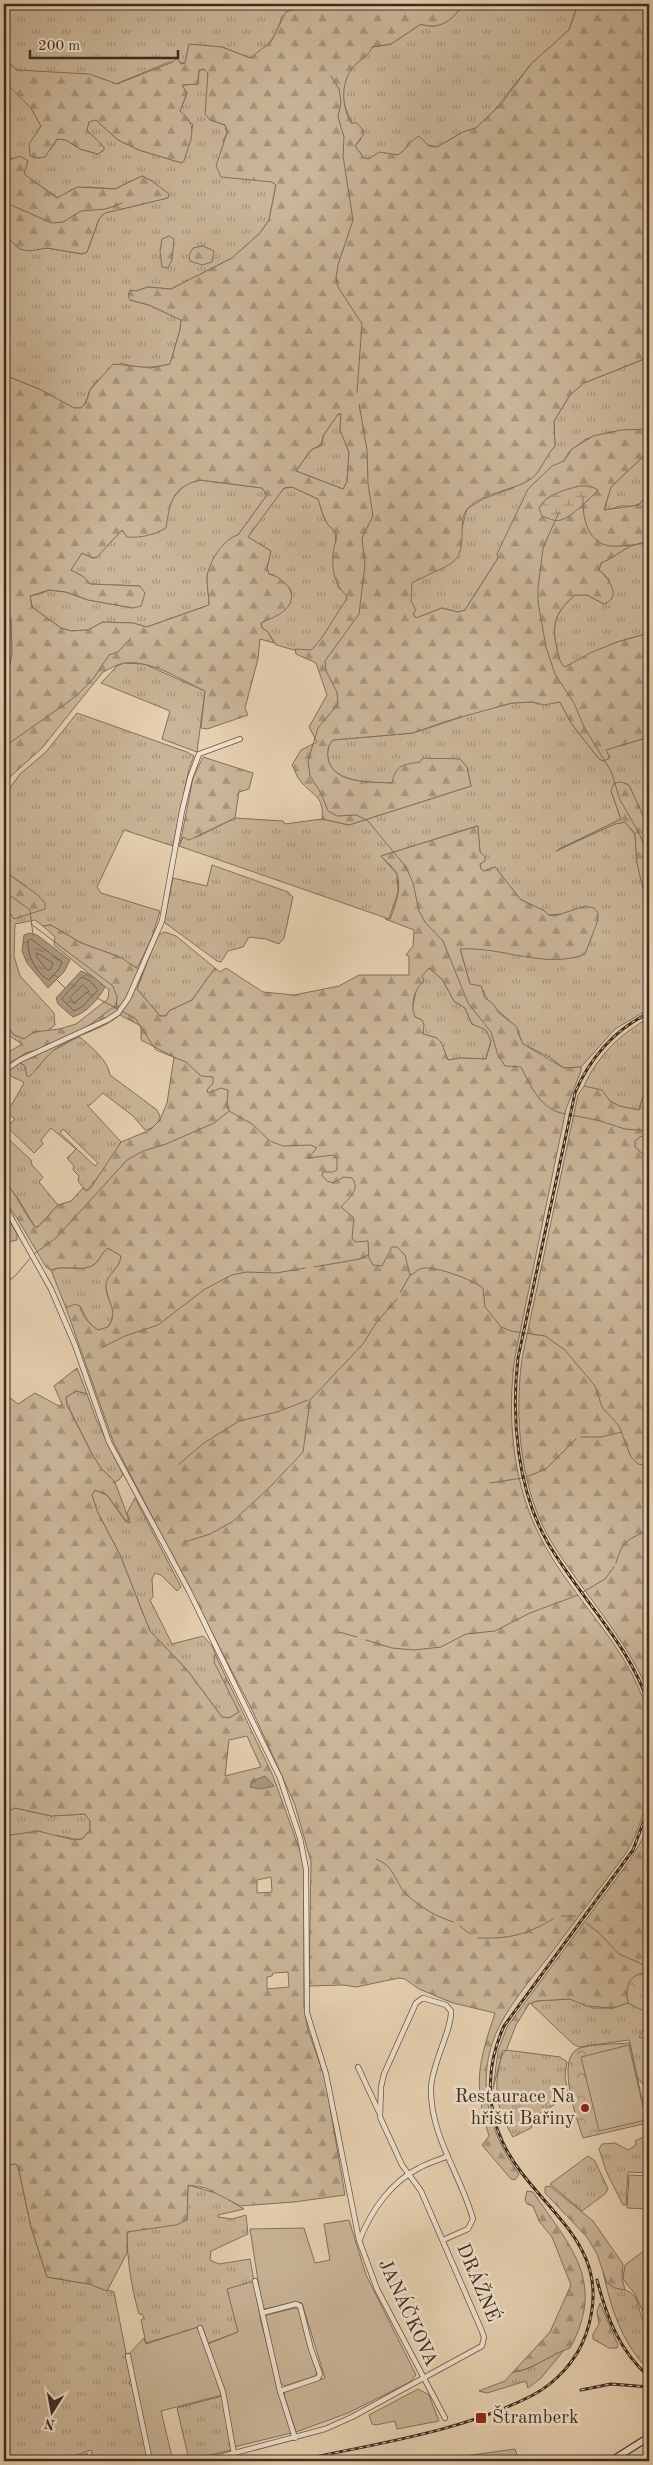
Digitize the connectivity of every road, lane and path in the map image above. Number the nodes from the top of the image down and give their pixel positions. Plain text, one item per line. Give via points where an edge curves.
1 (240, 739) dead end
2 (4, 1071) edge
3 (4, 1205) edge
4 (358, 2068) dead end
5 (381, 2087) junction
6 (369, 2091) junction
7 (380, 2113) junction
8 (448, 2156) junction
9 (411, 2174) junction
10 (359, 2240) junction
11 (443, 2240) junction
12 (255, 2281) dead end
13 (262, 2313) junction
14 (200, 2328) dead end
15 (128, 2356) dead end
16 (424, 2378) junction
17 (280, 2391) junction
18 (444, 2418) dead end
19 (649, 2437) edge
20 (295, 2438) junction
21 (234, 2454) junction
22 (150, 2461) edge
23 (204, 2461) edge
24 (419, 2461) edge
25 (446, 2461) edge
26 (613, 2461) edge

1 - 2 street via 199,754 182,811 162,921 120,1011
3 - 10 street, JANÁČKOVA via 55,1297 110,1442 196,1604 280,1778 304,1856 307,1882 306,2005 329,2090
4 - 6 street, DRÁŽNÉ
5 - 6 street
5 - 7 street, DRÁŽNÉ
5 - 8 street, DRÁŽNÉ via 416,2003 425,1998 448,2007 451,2016 431,2087 434,2117
6 - 7 street, DRÁŽNÉ
7 - 9 street, DRÁŽNÉ via 402,2165
8 - 9 street
8 - 11 street, DRÁŽNÉ via 473,2219 468,2229
9 - 10 street via 377,2206
9 - 11 street, DRÁŽNÉ
10 - 16 street, JANÁČKOVA via 377,2289
11 - 16 street, DRÁŽNÉ via 484,2341 478,2350
12 - 13 street
13 - 17 street
13 - 17 street via 296,2304 300,2306 320,2374 318,2378
14 - 21 street via 223,2392
15 - 22 street
16 - 18 street
16 - 20 street, JANÁČKOVA via 352,2417
17 - 20 street
19 - 26 main road
20 - 21 street, JANÁČKOVA
21 - 23 street, JANÁČKOVA
24 - 25 street

